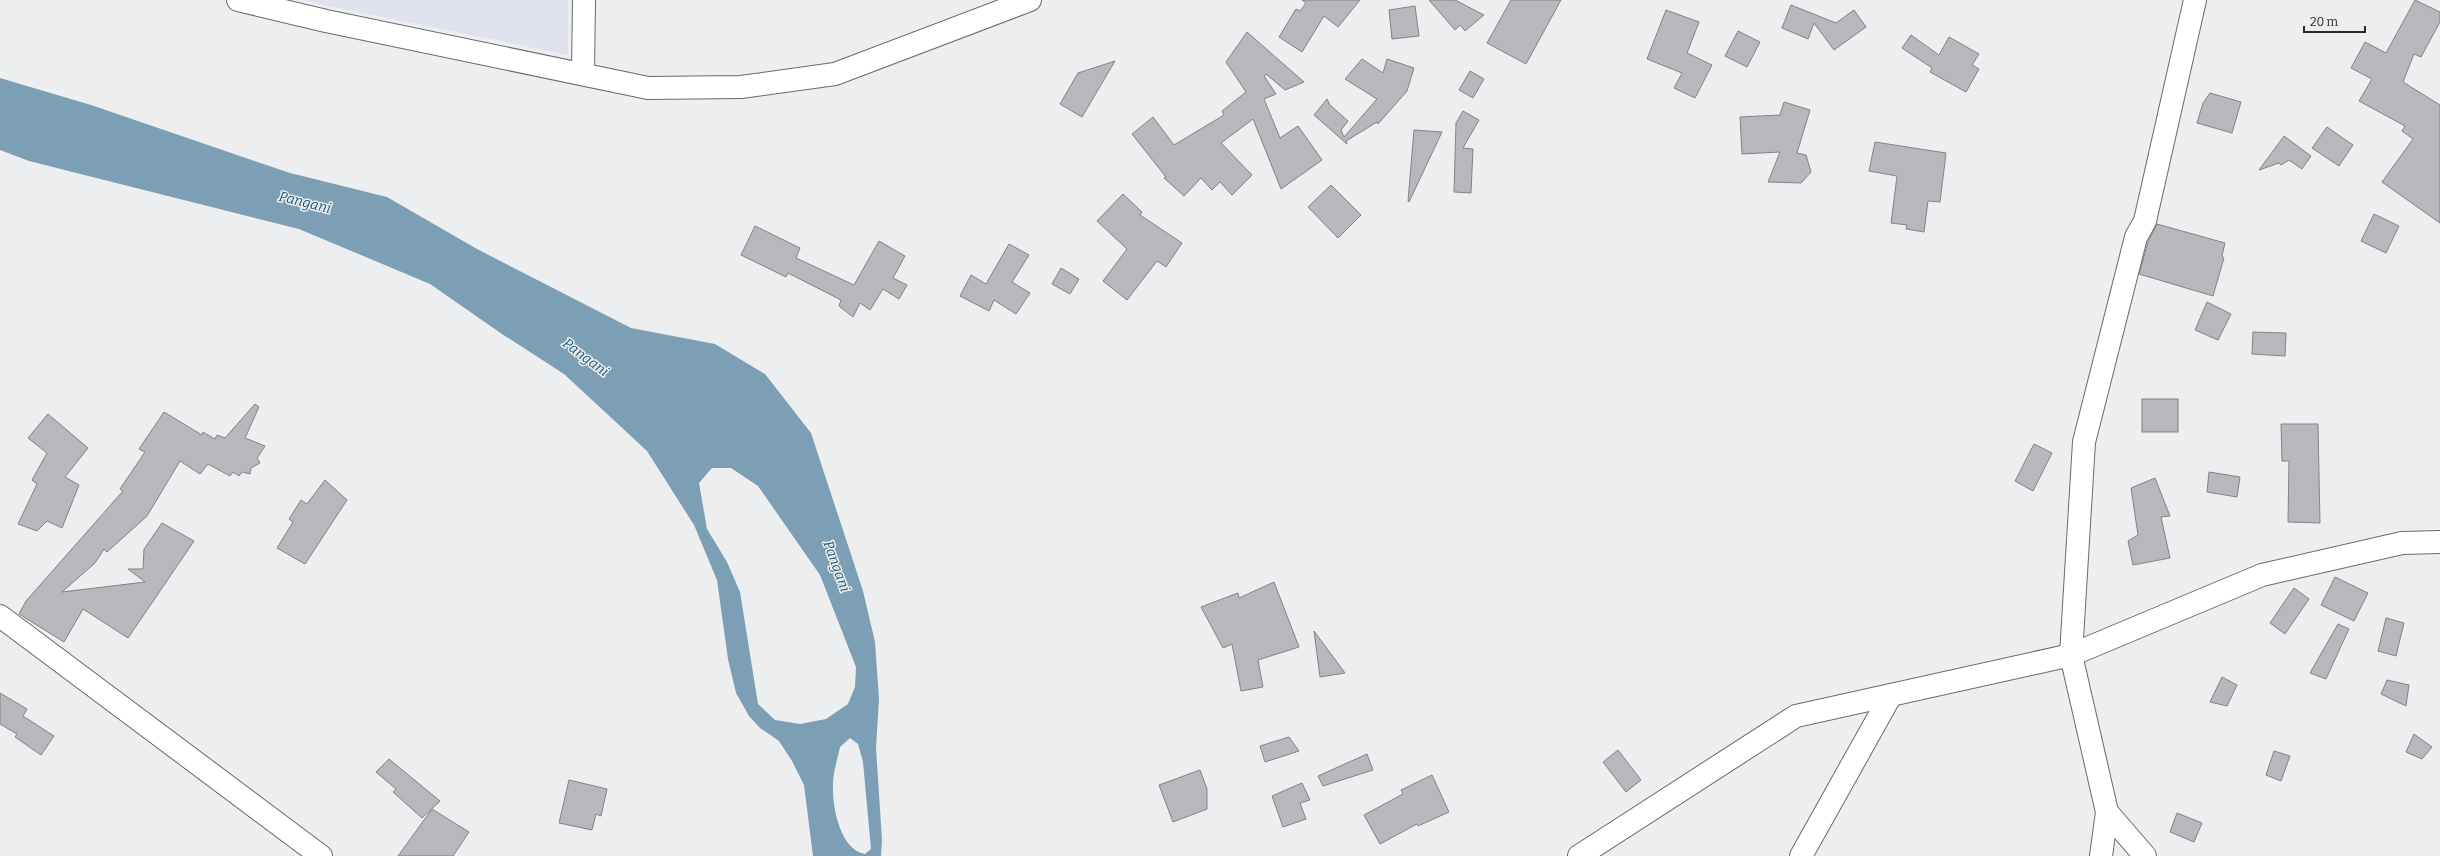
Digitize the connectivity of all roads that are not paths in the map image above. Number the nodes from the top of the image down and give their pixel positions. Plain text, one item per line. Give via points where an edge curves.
1 (238, 0) edge
2 (584, 0) edge
3 (1030, 0) edge
4 (2195, 0) edge
5 (583, 74) junction
6 (2440, 542) edge
7 (0, 616) edge
8 (2071, 655) junction
9 (1891, 695) junction
10 (2107, 812) junction
11 (322, 856) edge
12 (1579, 856) edge
13 (1801, 856) edge
14 (2101, 856) edge
15 (2146, 856) edge

1 - 5 street via 326,21
2 - 5 street
3 - 5 street via 835,74 741,87 648,88
4 - 8 street via 2146,221 2136,237 2084,442
6 - 8 street via 2402,543 2262,574
7 - 11 street
8 - 9 street
8 - 10 street
9 - 12 street via 1796,716
9 - 13 street
10 - 14 street
10 - 15 street

